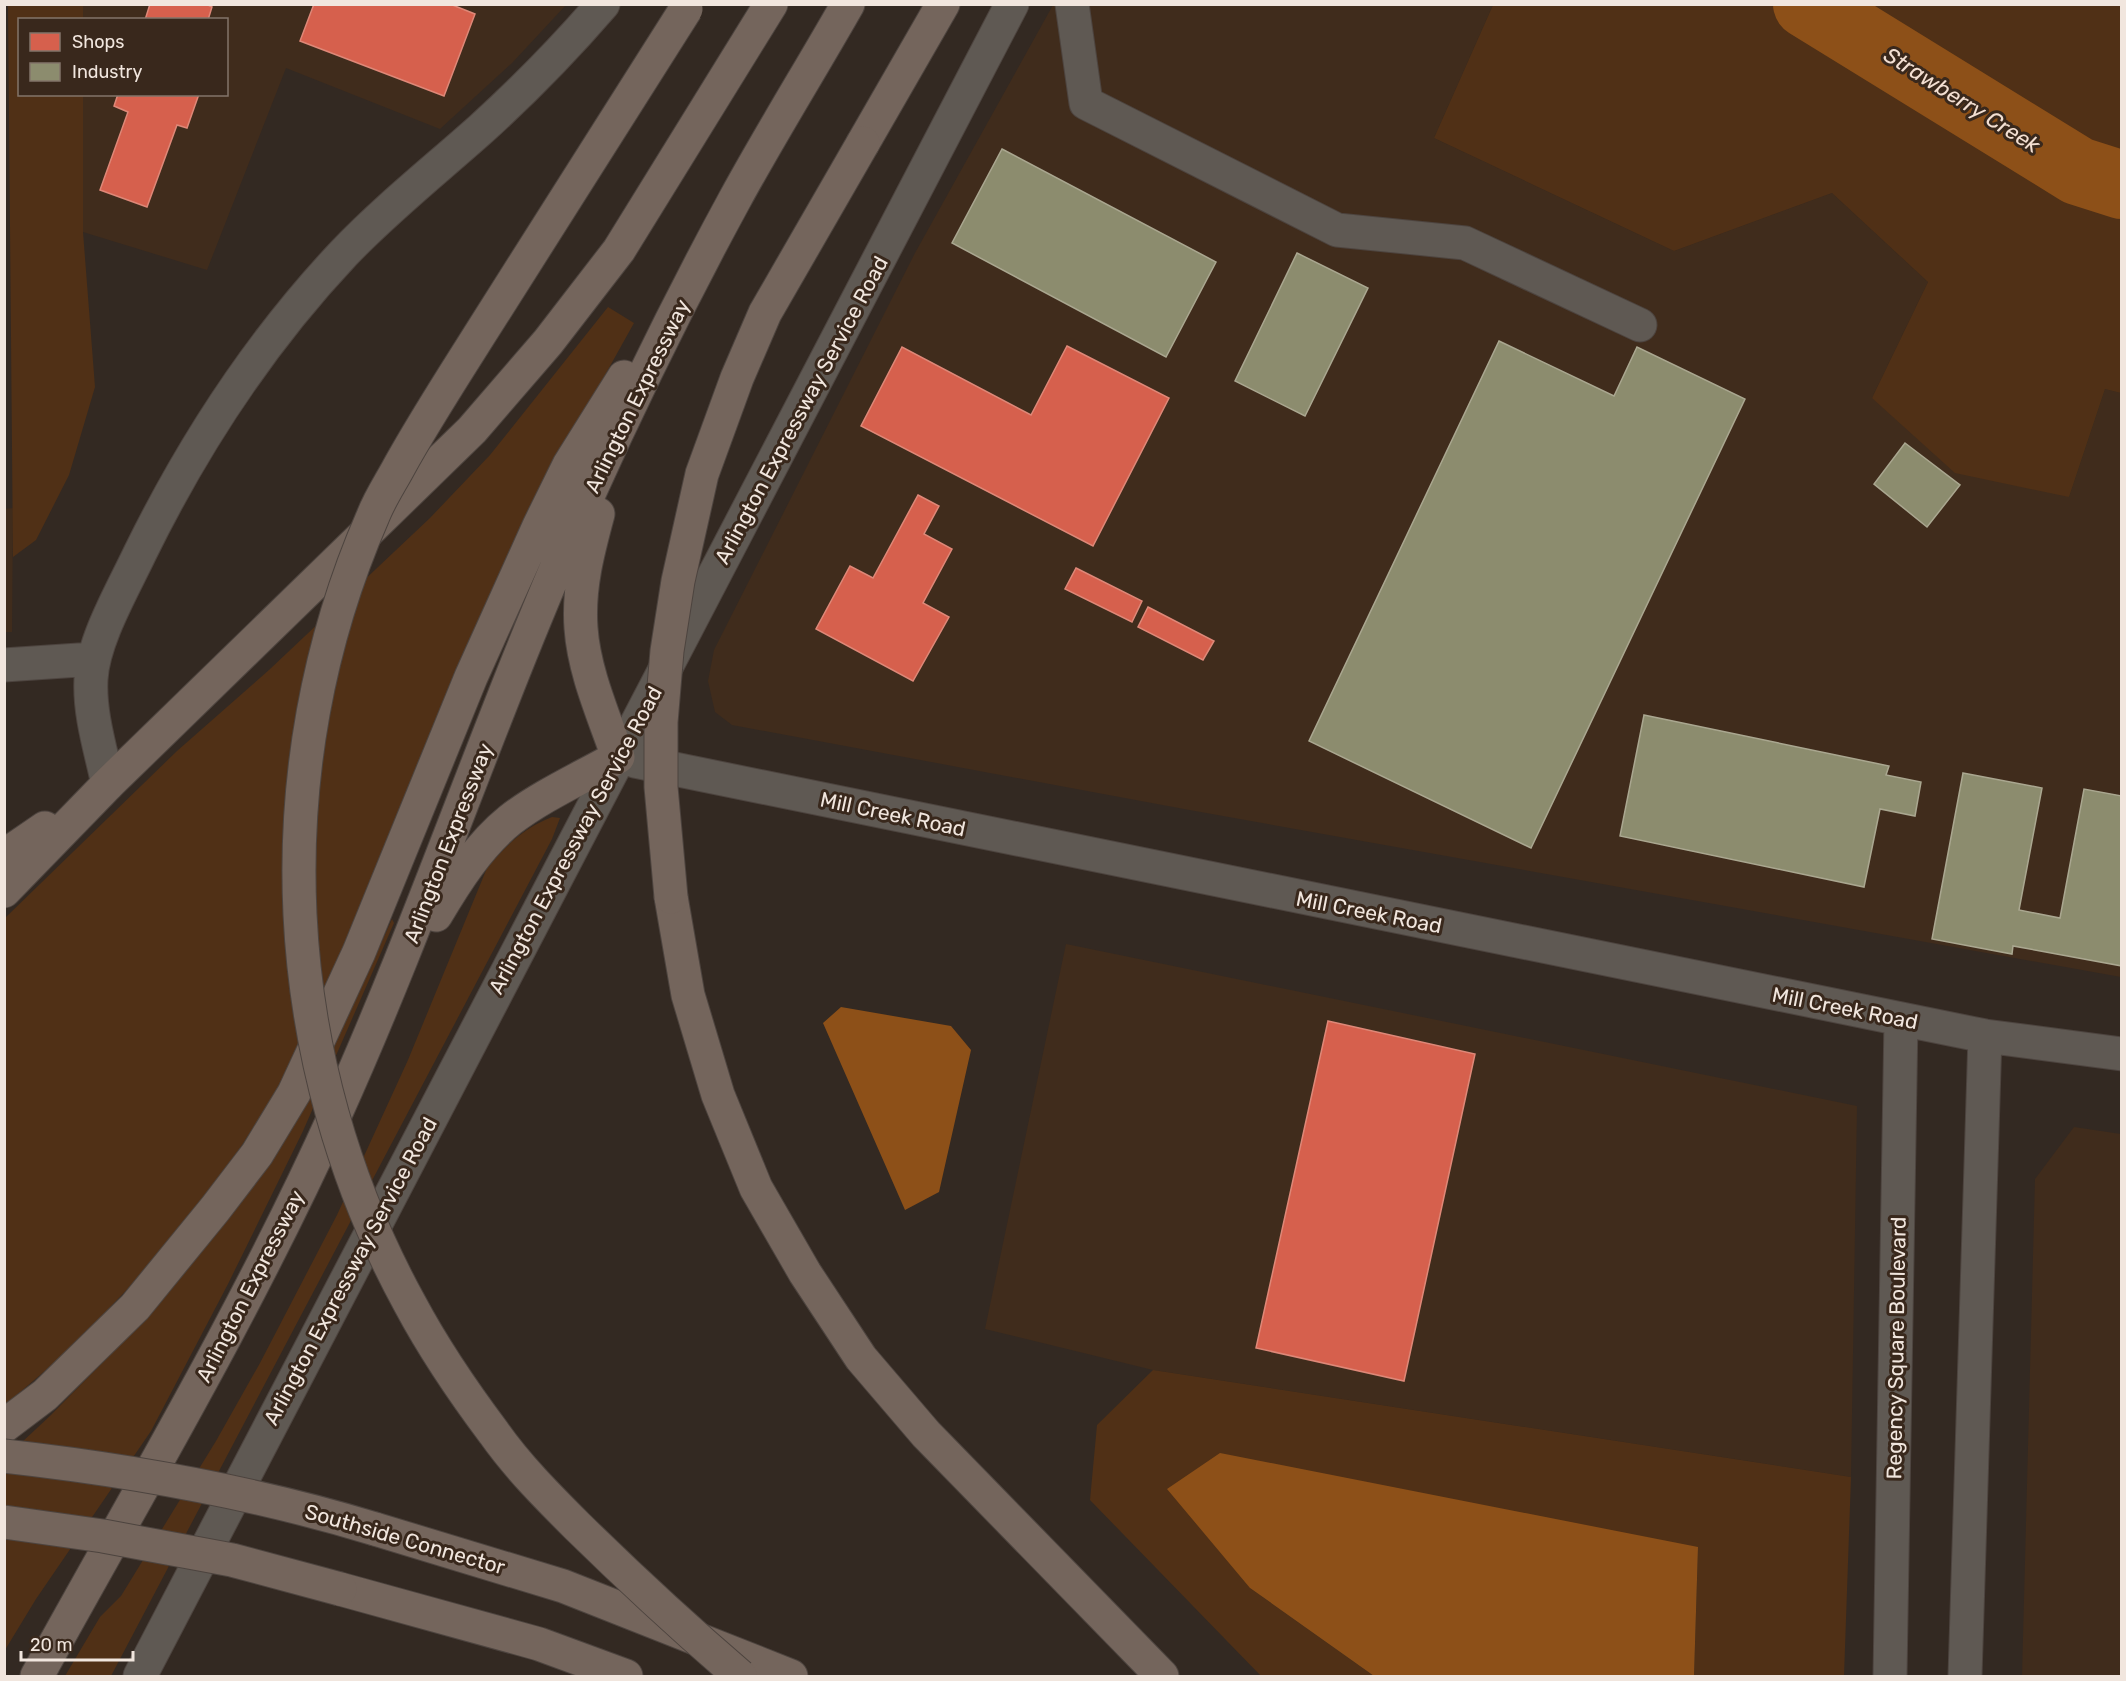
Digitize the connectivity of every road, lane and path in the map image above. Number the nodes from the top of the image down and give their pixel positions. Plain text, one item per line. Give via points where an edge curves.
1 (603, 4) edge
2 (771, 4) edge
3 (848, 4) edge
4 (943, 4) edge
5 (1012, 4) edge
6 (1072, 4) edge
7 (687, 7) edge
8 (736, 197) junction
9 (1640, 325) dead end
10 (641, 383) junction
11 (94, 659) junction
12 (4, 665) edge
13 (618, 758) junction
14 (108, 784) junction
15 (4, 856) edge
16 (4, 891) edge
17 (1901, 1019) junction
18 (1985, 1036) junction
19 (2121, 1054) edge
20 (361, 1057) junction
21 (4, 1426) edge
22 (4, 1456) edge
23 (4, 1522) edge
24 (77, 1604) junction
25 (25, 1677) edge
26 (37, 1677) edge
27 (140, 1677) edge
28 (626, 1677) edge
29 (740, 1677) edge
30 (791, 1677) edge
31 (1162, 1677) edge
32 (1890, 1677) edge
33 (1965, 1677) edge

1 - 11 street via 483,127 345,253 273,335 198,445 151,531
2 - 14 highway via 619,250 548,342 472,430
3 - 8 highway, Arlington Expressway
4 - 31 highway, bridge via 765,313 702,474 676,593 661,722 661,787 671,897 688,995 718,1095 756,1188 805,1272 861,1358 926,1434
5 - 13 street, Arlington Expressway Service Road
6 - 9 street via 1086,103 1337,230 1465,243
7 - 29 highway, bridge via 418,432 374,512 333,624 317,691 305,757 298,845 301,939 322,1075 339,1138 381,1248 411,1307 495,1436 540,1488
8 - 10 highway, Arlington Expressway
8 - 21 highway via 569,465 471,677 359,952 294,1093 257,1154 135,1307 45,1395
10 - 13 highway via 608,478 581,593 586,657
10 - 20 highway, Arlington Expressway via 529,634
11 - 12 street
11 - 14 street via 92,700
13 - 17 street, Mill Creek Road
13 - 20 highway via 527,809 494,834 444,902
13 - 27 street, Arlington Expressway Service Road
14 - 15 highway
14 - 16 highway
17 - 18 street, Mill Creek Road
17 - 32 street, Regency Square Boulevard
18 - 19 street, Mill Creek Road
18 - 33 street
20 - 24 highway, Arlington Expressway via 243,1303
22 - 30 highway, Southside Connector, bridge via 161,1477 321,1513 563,1586
23 - 28 highway, bridge via 232,1560 539,1644
24 - 25 highway
24 - 26 highway, Arlington Expressway

